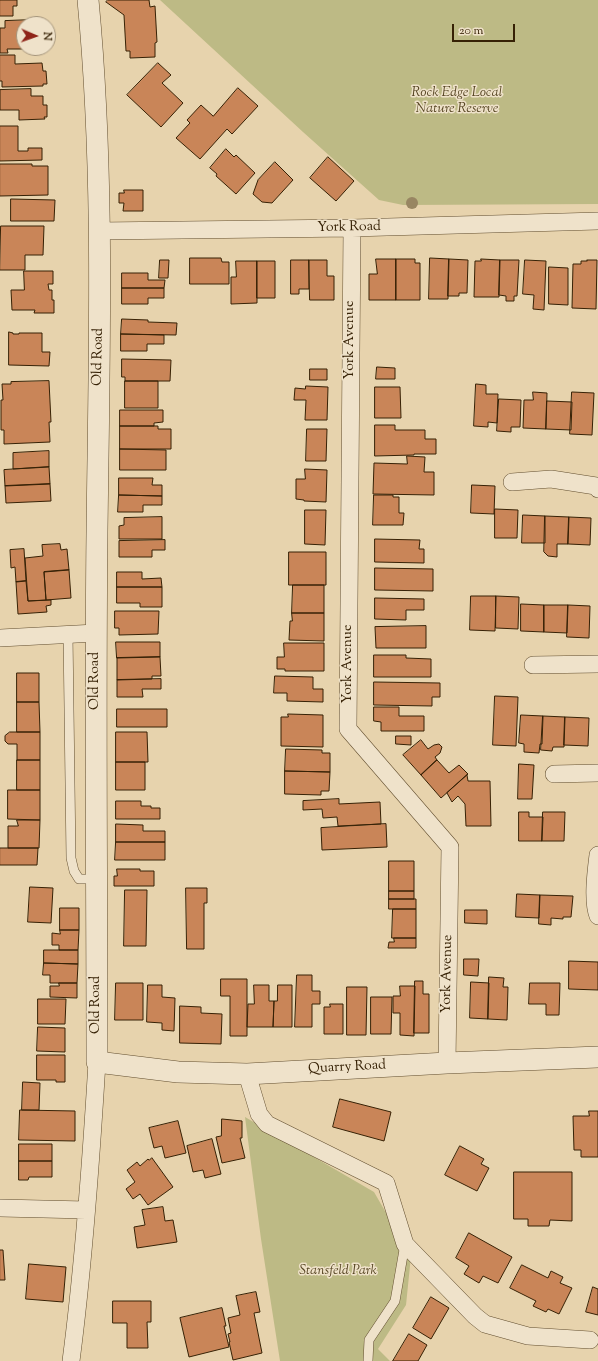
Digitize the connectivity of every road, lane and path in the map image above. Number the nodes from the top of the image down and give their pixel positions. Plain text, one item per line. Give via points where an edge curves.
1 (88, 0) edge
2 (598, 221) edge
3 (352, 228) junction
4 (100, 231) junction
5 (512, 482) dead end
6 (598, 489) edge
7 (96, 633) junction
8 (68, 634) junction
9 (0, 638) edge
10 (598, 664) edge
11 (533, 665) dead end
12 (598, 773) edge
13 (554, 774) dead end
14 (598, 856) edge
15 (96, 879) junction
16 (598, 916) edge
17 (598, 1058) edge
18 (97, 1062) junction
19 (447, 1063) junction
20 (247, 1074) junction
21 (0, 1208) edge
22 (86, 1210) junction
23 (405, 1244) junction
24 (590, 1340) dead end
25 (71, 1361) edge
26 (368, 1361) edge

1 - 4 street, Old Road
2 - 3 street, York Road
3 - 4 street, York Road
3 - 19 street, York Avenue via 348,729 450,848
4 - 7 street, Old Road
5 - 6 street via 551,479 596,486
7 - 8 street
7 - 15 street, Old Road
8 - 9 street
8 - 15 lane via 71,858 79,879
10 - 11 street
12 - 13 street
14 - 16 street via 595,909
15 - 18 street, Old Road
17 - 19 street, Quarry Road
18 - 20 street, Quarry Road via 178,1072
18 - 22 street, Old Road
19 - 20 street, Quarry Road
20 - 23 street via 259,1114 267,1124 386,1183
21 - 22 street
22 - 25 street, Old Road
23 - 24 street via 485,1324 528,1336
23 - 26 lane via 395,1301 370,1340

